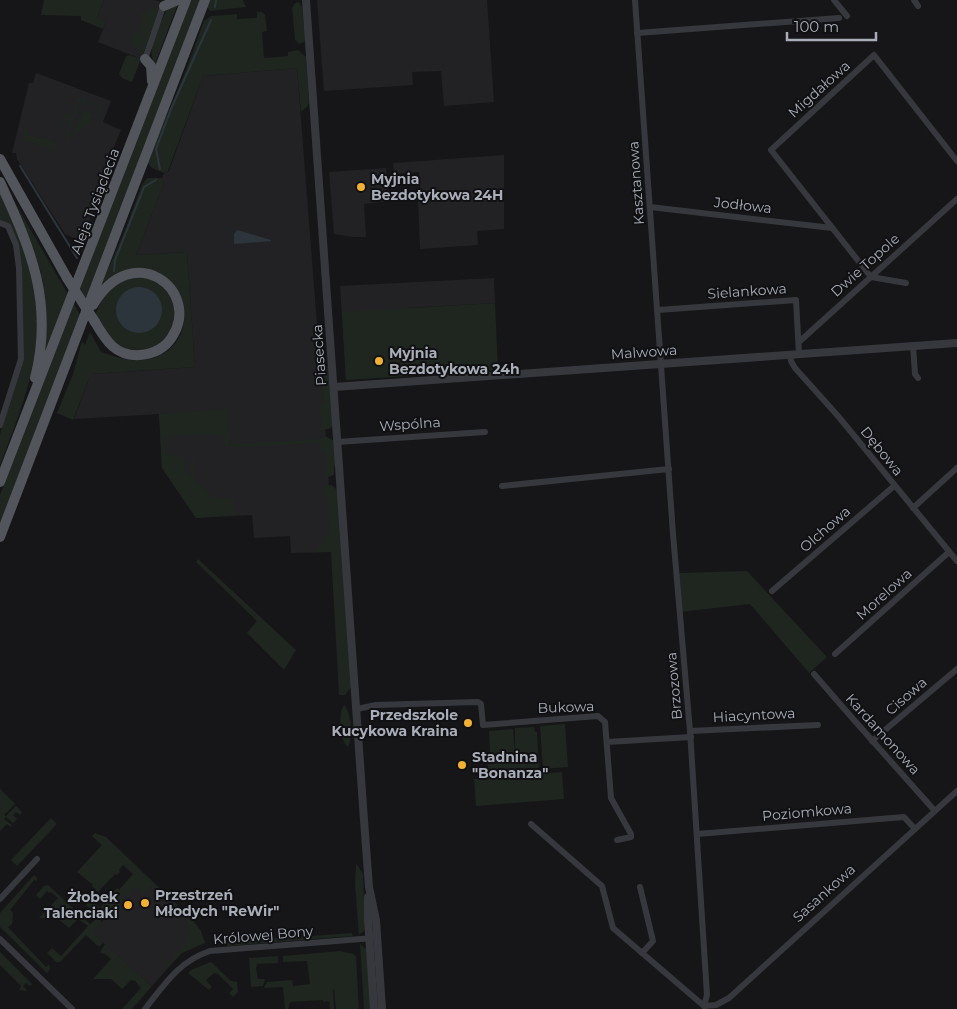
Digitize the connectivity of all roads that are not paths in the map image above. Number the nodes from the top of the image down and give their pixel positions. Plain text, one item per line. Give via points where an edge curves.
1 (178, 0) edge
2 (186, 0) edge
3 (205, 0) edge
4 (306, 0) edge
5 (634, 0) edge
6 (834, 0) edge
7 (165, 3) edge
8 (847, 16) dead end
9 (839, 18) dead end
10 (637, 33) junction
11 (144, 59) joint
12 (146, 104) junction
13 (0, 159) edge
14 (957, 161) edge
15 (0, 182) edge
16 (957, 199) edge
17 (650, 207) junction
18 (0, 223) edge
19 (832, 228) junction
20 (871, 277) junction
21 (906, 283) dead end
22 (658, 310) junction
23 (81, 325) junction
24 (799, 342) junction
25 (957, 343) edge
26 (913, 345) junction
27 (790, 354) junction
28 (799, 354) junction
29 (662, 364) junction
30 (918, 378) dead end
31 (334, 387) junction
32 (26, 410) junction
33 (0, 424) edge
34 (485, 432) dead end
35 (337, 442) junction
36 (957, 468) edge
37 (669, 470) junction
38 (0, 482) edge
39 (502, 486) dead end
40 (894, 486) junction
41 (913, 508) junction
42 (0, 537) edge
43 (949, 552) junction
44 (957, 561) edge
45 (772, 591) dead end
46 (835, 654) dead end
47 (957, 669) edge
48 (814, 674) dead end
49 (357, 709) junction
50 (818, 725) dead end
51 (690, 734) junction
52 (872, 741) junction
53 (607, 742) junction
54 (957, 791) edge
55 (934, 810) junction
56 (531, 824) dead end
57 (915, 828) junction
58 (697, 834) junction
59 (617, 840) dead end
60 (37, 859) dead end
61 (640, 887) dead end
62 (0, 899) edge
63 (373, 938) junction
64 (0, 939) edge
65 (642, 953) junction
66 (704, 1006) junction
67 (72, 1009) edge
68 (145, 1009) edge
69 (374, 1009) edge
70 (382, 1009) edge

1 - 7 main road
2 - 12 main road, Aleja Tysiąclecia
3 - 23 main road
4 - 31 street, Piasecka
5 - 10 street, Kasztanowa
6 - 8 street
7 - 11 street
9 - 10 street
10 - 17 street, Kasztanowa
11 - 12 main road via 152,71
12 - 32 main road, Aleja Tysiąclecia
13 - 23 main road, bridge via 67,278 95,322 108,344 130,355 146,355 159,350 172,338 179,310 174,293 165,283 149,274 135,272 118,277 107,285 95,301
14 - 19 street, Migdałowa via 874,55 771,150
15 - 32 main road via 30,252 40,295 40,352
16 - 20 street, Dwie Topole
17 - 19 street, Jodłowa
17 - 22 street, Kasztanowa
18 - 33 street via 8,226 20,268 21,359
19 - 20 street
20 - 21 street
20 - 24 street, Dwie Topole
22 - 24 street, Sielankowa via 796,300
22 - 29 street, Kasztanowa
23 - 42 main road
24 - 28 street
25 - 26 street, Malwowa
26 - 28 street, Malwowa
26 - 30 street
27 - 28 street, Malwowa
27 - 29 street, Malwowa
27 - 40 street, Dębowa via 795,368
29 - 31 street, Malwowa
29 - 37 street, Brzozowa
31 - 35 street, Piasecka
32 - 38 main road
34 - 35 street, Wspólna
35 - 49 street, Piasecka
36 - 41 street
37 - 39 street
37 - 51 street, Brzozowa
40 - 41 street, Dębowa
40 - 45 street, Olchowa
41 - 43 street, Dębowa
43 - 44 street, Dębowa
43 - 46 street, Morelowa
47 - 52 street, Cisowa
48 - 52 street, Kardamonowa
49 - 53 street, Bukowa via 478,702 483,725 598,716 605,722
49 - 63 street, Piasecka via 369,887 376,920
50 - 51 street, Hiacyntowa
51 - 53 street
51 - 58 street, Brzozowa
52 - 55 street, Kardamonowa
53 - 59 street, Bukowa via 611,798 631,834 631,837
54 - 55 street, Sasankowa
55 - 57 street, Sasankowa
56 - 65 street via 602,886 612,928
57 - 58 street, Poziomkowa via 904,817
57 - 66 street, Sasankowa via 728,998 716,1005
58 - 66 street, Brzozowa via 707,995
60 - 62 street
61 - 65 street via 653,941
63 - 68 street, Królowej Bony via 204,953 178,969
63 - 69 street
63 - 70 street
64 - 67 street
65 - 66 street

